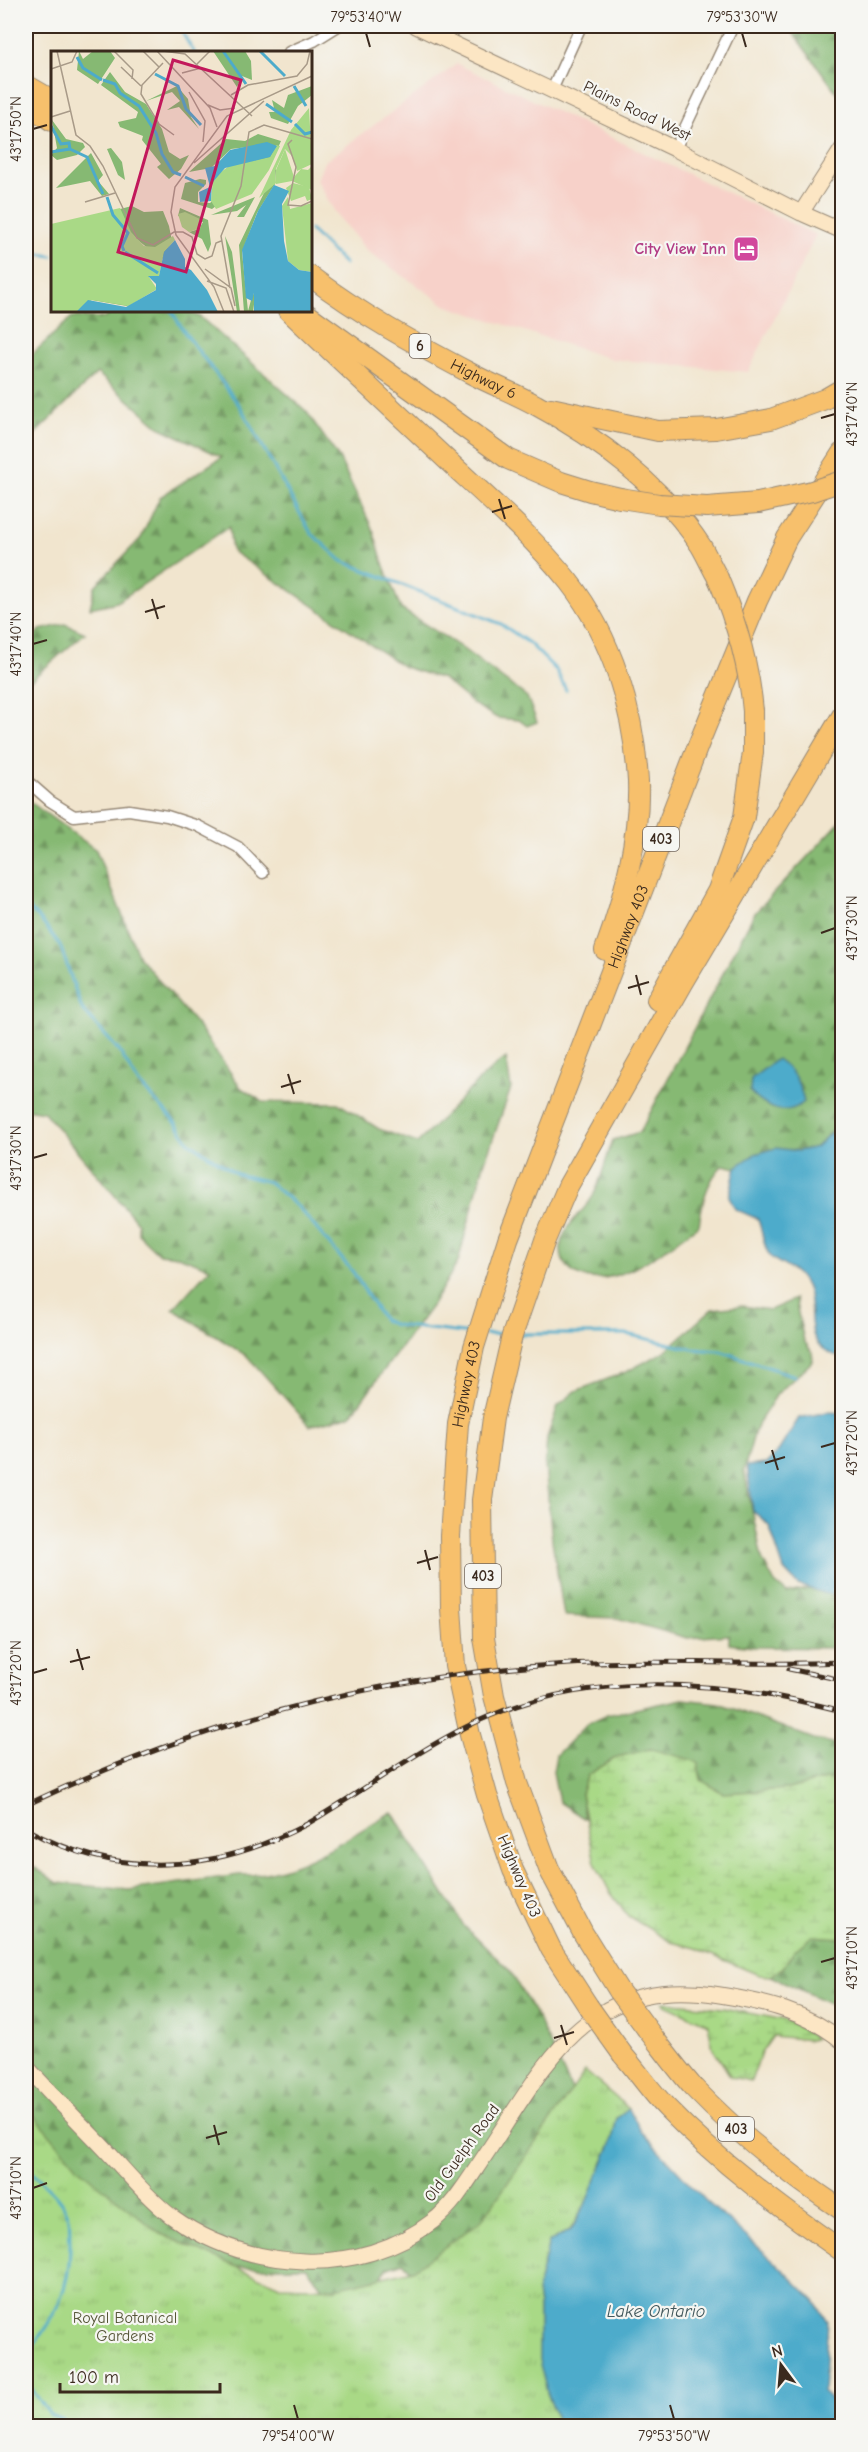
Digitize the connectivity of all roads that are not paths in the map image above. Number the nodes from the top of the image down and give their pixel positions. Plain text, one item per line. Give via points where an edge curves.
1 (338, 26) edge
2 (416, 26) edge
3 (580, 26) edge
4 (733, 26) edge
5 (291, 51) edge
6 (26, 85) edge
7 (552, 90) junction
8 (51, 99) edge
9 (26, 104) edge
10 (51, 120) edge
11 (675, 149) junction
12 (843, 149) edge
13 (801, 213) junction
14 (843, 231) edge
15 (312, 277) edge
16 (290, 312) edge
17 (305, 312) edge
18 (843, 389) edge
19 (536, 405) junction
20 (843, 453) edge
21 (843, 481) edge
22 (843, 716) edge
23 (26, 780) edge
24 (263, 873) dead end
25 (586, 1151) junction
26 (508, 1239) junction
27 (843, 2041) edge
28 (26, 2066) edge
29 (843, 2210) edge
30 (788, 2212) junction
31 (843, 2251) edge
32 (843, 2267) edge

1 - 5 street
2 - 7 street, Plains Road West
3 - 7 street
4 - 11 street
6 - 8 highway
7 - 11 street, Plains Road West
9 - 10 highway
11 - 13 street, Plains Road West
12 - 13 street
13 - 14 street, Plains Road West
15 - 19 highway, Highway 6 / 6 via 411,342
16 - 26 highway via 501,508 550,561 570,584 602,636 623,692 638,782 626,880 612,930 546,1110
17 - 21 highway, bridge via 508,459 561,482 620,498 707,507 758,503
18 - 19 highway via 771,419 716,429 658,431
19 - 25 highway, bridge via 628,465 662,498 700,546 733,613 750,677 753,711 753,752 744,817 718,890 604,1098
20 - 26 highway, Highway 403 / 403 via 787,538 757,602
22 - 25 highway, Highway 403 / 403
23 - 24 street via 74,816 129,810 198,826 238,847
25 - 29 highway, Highway 403 / 403, bridge via 541,1251 512,1336 493,1418 482,1500 484,1638 494,1696 517,1783 549,1869 619,1991 692,2085 739,2132 797,2180
26 - 30 highway, Highway 403 / 403, bridge via 474,1347 458,1424 450,1536 455,1666 481,1775 513,1870 551,1950 588,2006 667,2108
27 - 28 street, Old Guelph Road via 824,2026 786,2010 695,1991 650,1994 616,2004 562,2044 454,2199 435,2220 385,2248 347,2259 316,2262 259,2257 228,2247 170,2215
30 - 31 highway, Highway 403 / 403
30 - 32 highway

